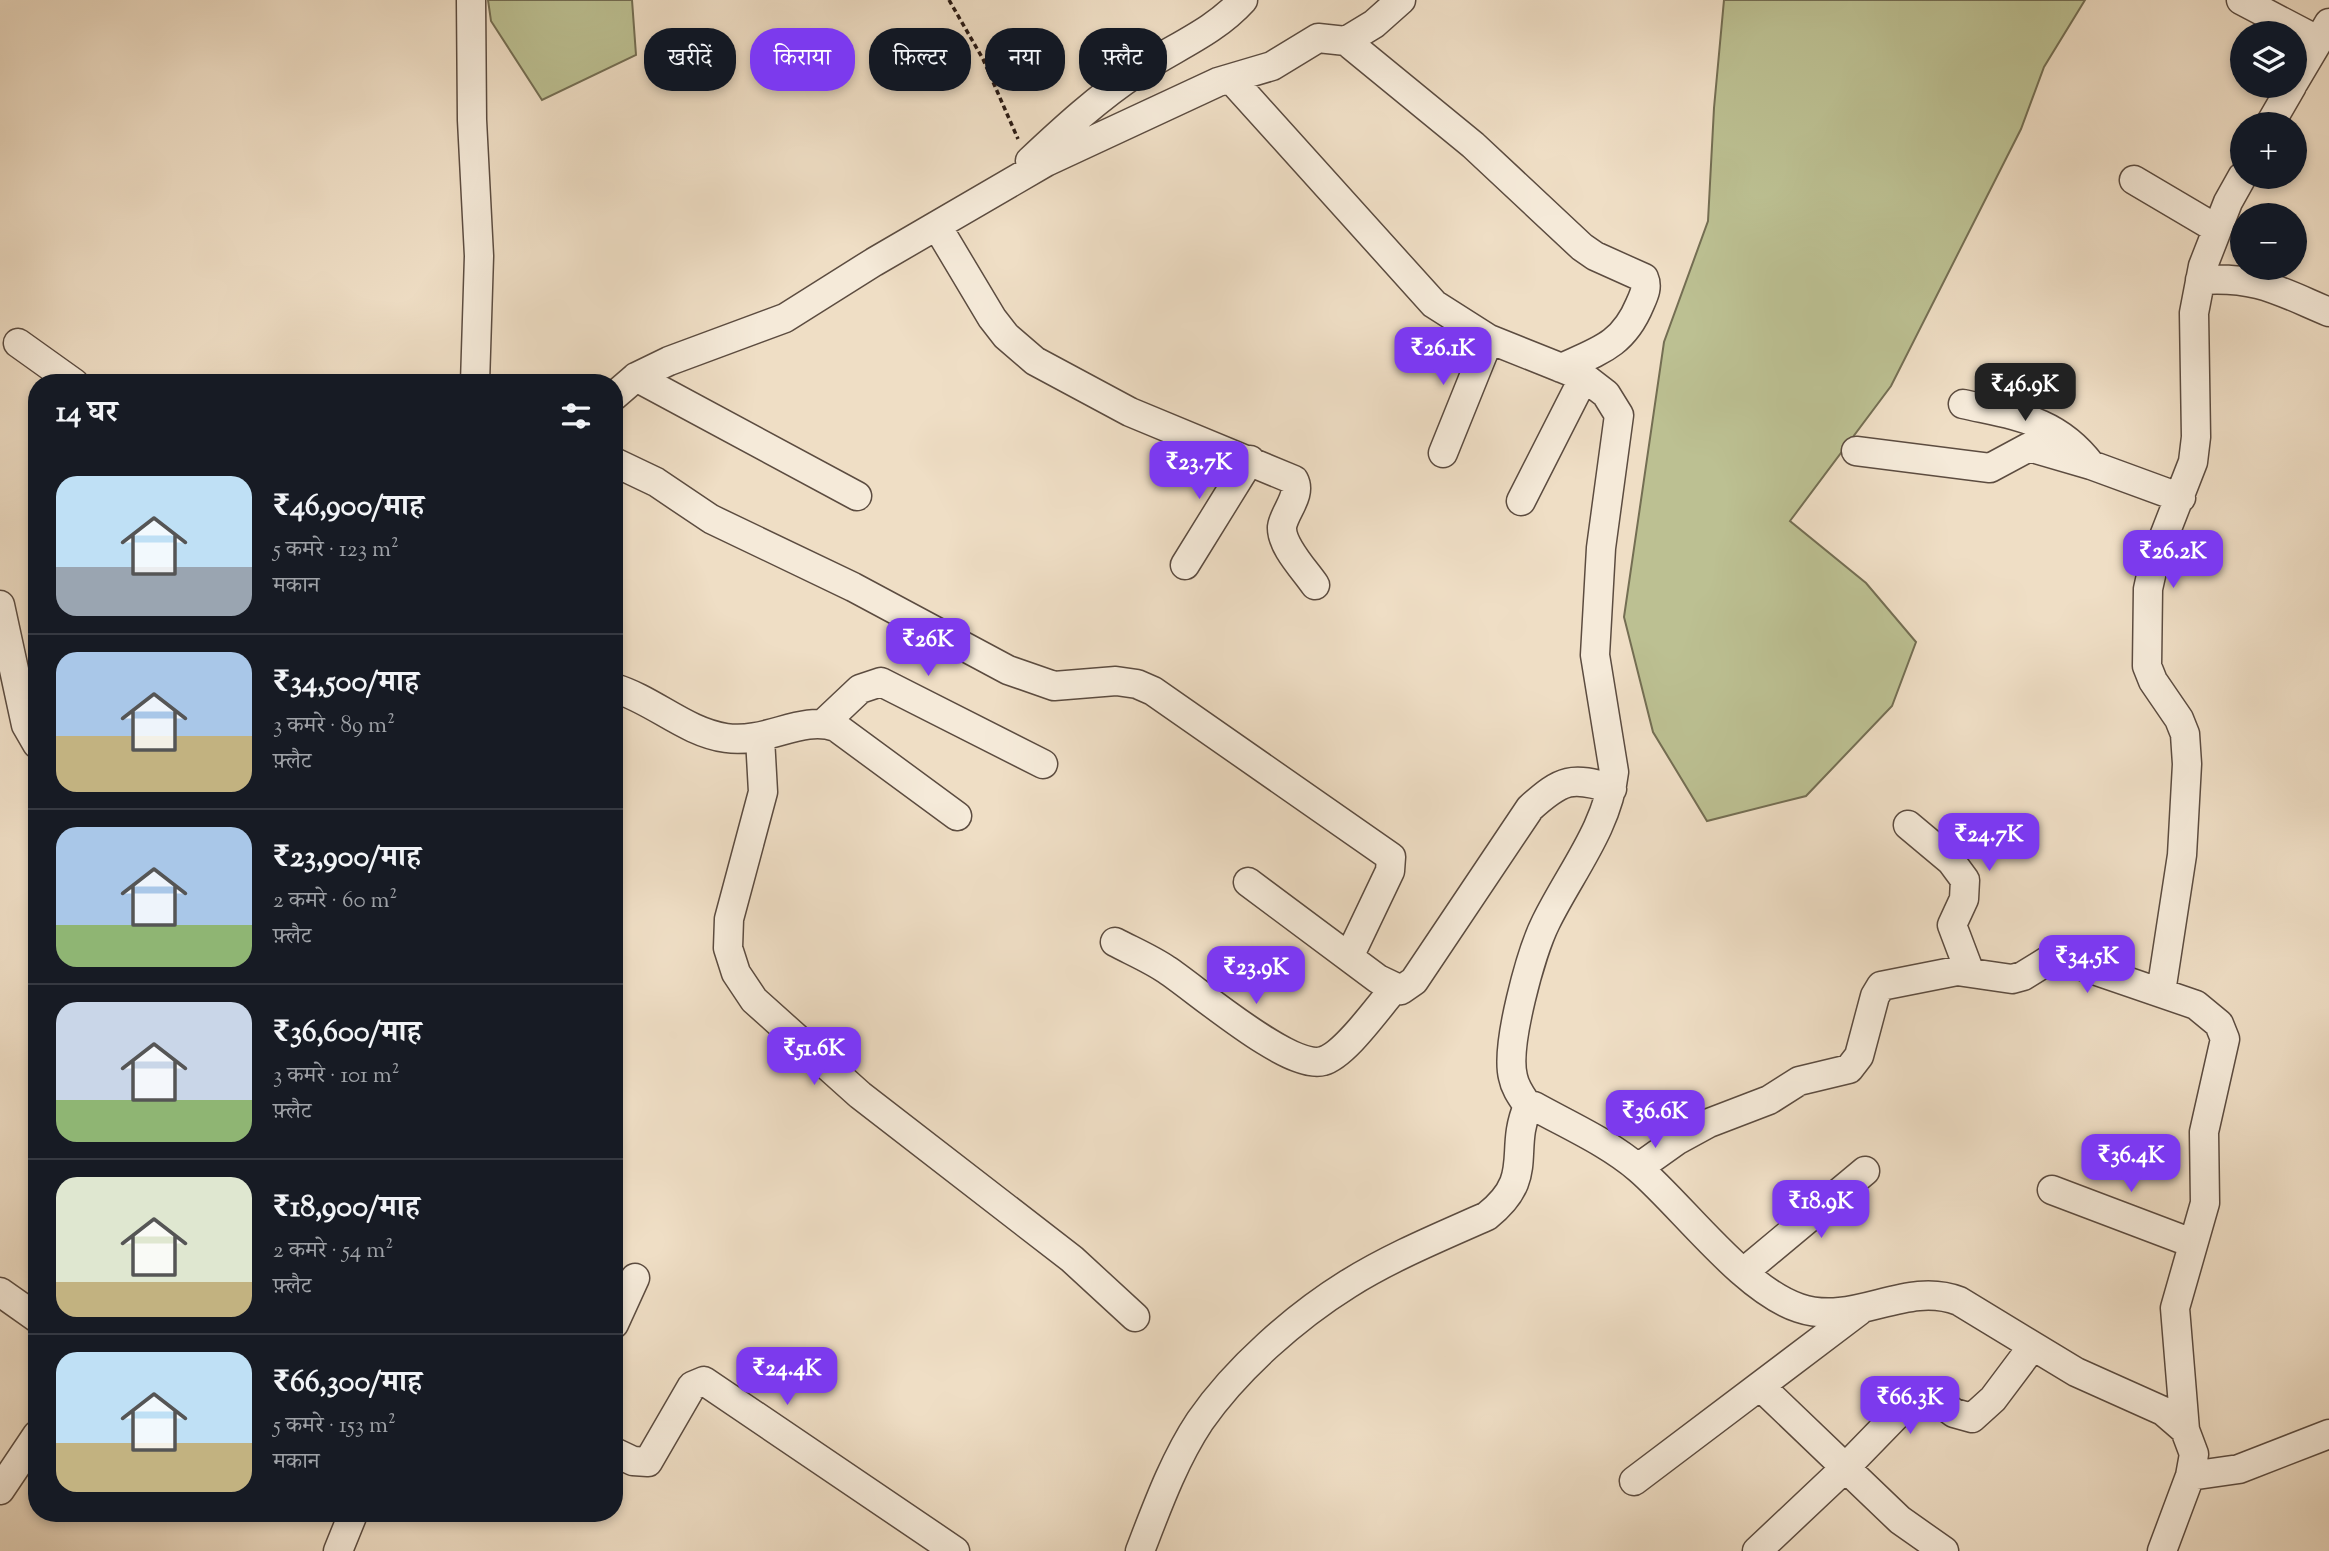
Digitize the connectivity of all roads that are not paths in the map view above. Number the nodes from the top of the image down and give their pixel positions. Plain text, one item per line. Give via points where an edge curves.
1 (471, 0) edge
2 (1243, 0) edge
3 (1401, 0) edge
4 (2241, 0) edge
5 (2324, 32) edge
6 (1346, 41) junction
7 (2307, 61) edge
8 (1232, 80) junction
9 (1018, 172) junction
10 (2134, 180) dead end
11 (2236, 189) edge
12 (937, 226) junction
13 (2217, 229) junction
14 (2200, 280) junction
15 (2329, 313) edge
16 (1489, 339) junction
17 (18, 343) dead end
18 (1572, 372) junction
19 (61, 374) edge
20 (475, 374) edge
21 (636, 377) junction
22 (623, 388) edge
23 (1963, 404) dead end
24 (1856, 451) dead end
25 (1443, 453) dead end
26 (1250, 460) junction
27 (2091, 465) junction
28 (623, 466) edge
29 (857, 496) dead end
30 (2180, 498) junction
31 (1521, 500) dead end
32 (1185, 565) dead end
33 (1315, 585) dead end
34 (0, 606) edge
35 (623, 691) edge
36 (10, 696) edge
37 (824, 723) junction
38 (28, 728) edge
39 (760, 738) junction
40 (1042, 764) dead end
41 (1612, 789) junction
42 (957, 816) dead end
43 (1908, 825) dead end
44 (1248, 882) dead end
45 (1115, 942) dead end
46 (1349, 957) junction
47 (1969, 971) junction
48 (1394, 989) junction
49 (2161, 992) junction
50 (1528, 1106) junction
51 (1638, 1168) junction
52 (1865, 1171) dead end
53 (2052, 1190) dead end
54 (2192, 1243) junction
55 (1745, 1271) junction
56 (635, 1278) dead end
57 (0, 1292) edge
58 (623, 1304) edge
59 (1859, 1311) junction
60 (28, 1312) edge
61 (1135, 1317) dead end
62 (2032, 1347) junction
63 (1760, 1386) junction
64 (2185, 1430) junction
65 (2329, 1434) edge
66 (28, 1448) edge
67 (623, 1456) edge
68 (1845, 1468) junction
69 (2190, 1476) junction
70 (1634, 1481) dead end
71 (0, 1490) edge
72 (350, 1522) edge
73 (338, 1551) edge
74 (955, 1551) edge
75 (1140, 1551) edge
76 (1757, 1551) edge
77 (1944, 1551) edge
78 (2162, 1551) edge

1 - 20 street via 479,256
2 - 9 street via 1206,32 1139,70 1102,98
3 - 6 street
4 - 5 street
5 - 7 street
6 - 8 street via 1318,38 1272,66
6 - 18 street via 1473,145 1582,247 1644,278 1646,289 1625,334
8 - 9 street
8 - 16 street via 1418,288 1434,304
9 - 12 street
10 - 13 street
11 - 13 street
12 - 21 street via 785,318
12 - 26 street via 992,318 1020,350 1130,412
13 - 14 street
14 - 15 street via 2249,280
14 - 30 street via 2194,313 2196,437
16 - 18 street
16 - 25 street
17 - 19 street
18 - 31 street
18 - 41 street via 1606,394 1619,415 1595,612 1595,655 1614,772
21 - 22 street
21 - 29 street
23 - 27 street via 2060,433
24 - 27 street via 1990,468 2028,447
26 - 32 street
26 - 33 street via 1296,484 1282,527
27 - 30 street
28 - 46 street via 711,519 853,587 1008,670 1054,685 1137,684 1180,708 1391,857 1390,871
30 - 49 street via 2154,562 2146,635 2147,666 2179,719 2187,764 2182,855
34 - 36 street
35 - 39 street via 701,731 727,738
36 - 38 street
37 - 39 street
37 - 40 street via 860,689 881,682
37 - 42 street via 867,748
39 - 61 street via 763,792 729,919 728,948 736,973 754,1000 860,1095 1062,1251
41 - 48 street via 1574,780 1548,792 1530,808 1414,981 1408,988
41 - 50 street via 1531,962 1512,1052 1512,1076
43 - 47 street via 1951,861 1965,880 1967,888 1952,925
44 - 46 street
45 - 48 street via 1164,968 1255,1034 1314,1063 1338,1053
46 - 48 street
47 - 49 street via 2012,979 2059,958
47 - 51 street via 1881,986 1859,1056 1849,1069 1799,1081 1769,1100 1709,1123
49 - 54 street via 2207,1012 2225,1039 2204,1132 2205,1203
50 - 51 street
50 - 75 street via 1516,1182 1506,1201 1487,1216 1347,1284 1235,1377 1200,1422 1165,1487
51 - 55 street
52 - 55 street
53 - 54 street
54 - 64 street via 2175,1308
55 - 59 street via 1797,1308 1822,1314
56 - 58 street
57 - 60 street
59 - 62 street via 1914,1295 1944,1295
59 - 63 street
62 - 64 street via 2163,1411
62 - 68 street via 1980,1413 1964,1418 1921,1392
63 - 68 street
63 - 70 street
64 - 69 street via 2194,1454
65 - 69 street via 2239,1469
66 - 71 street
67 - 74 street via 648,1462 683,1398 692,1386 704,1381
68 - 76 street
68 - 77 street via 1900,1520
69 - 78 street
72 - 73 street

